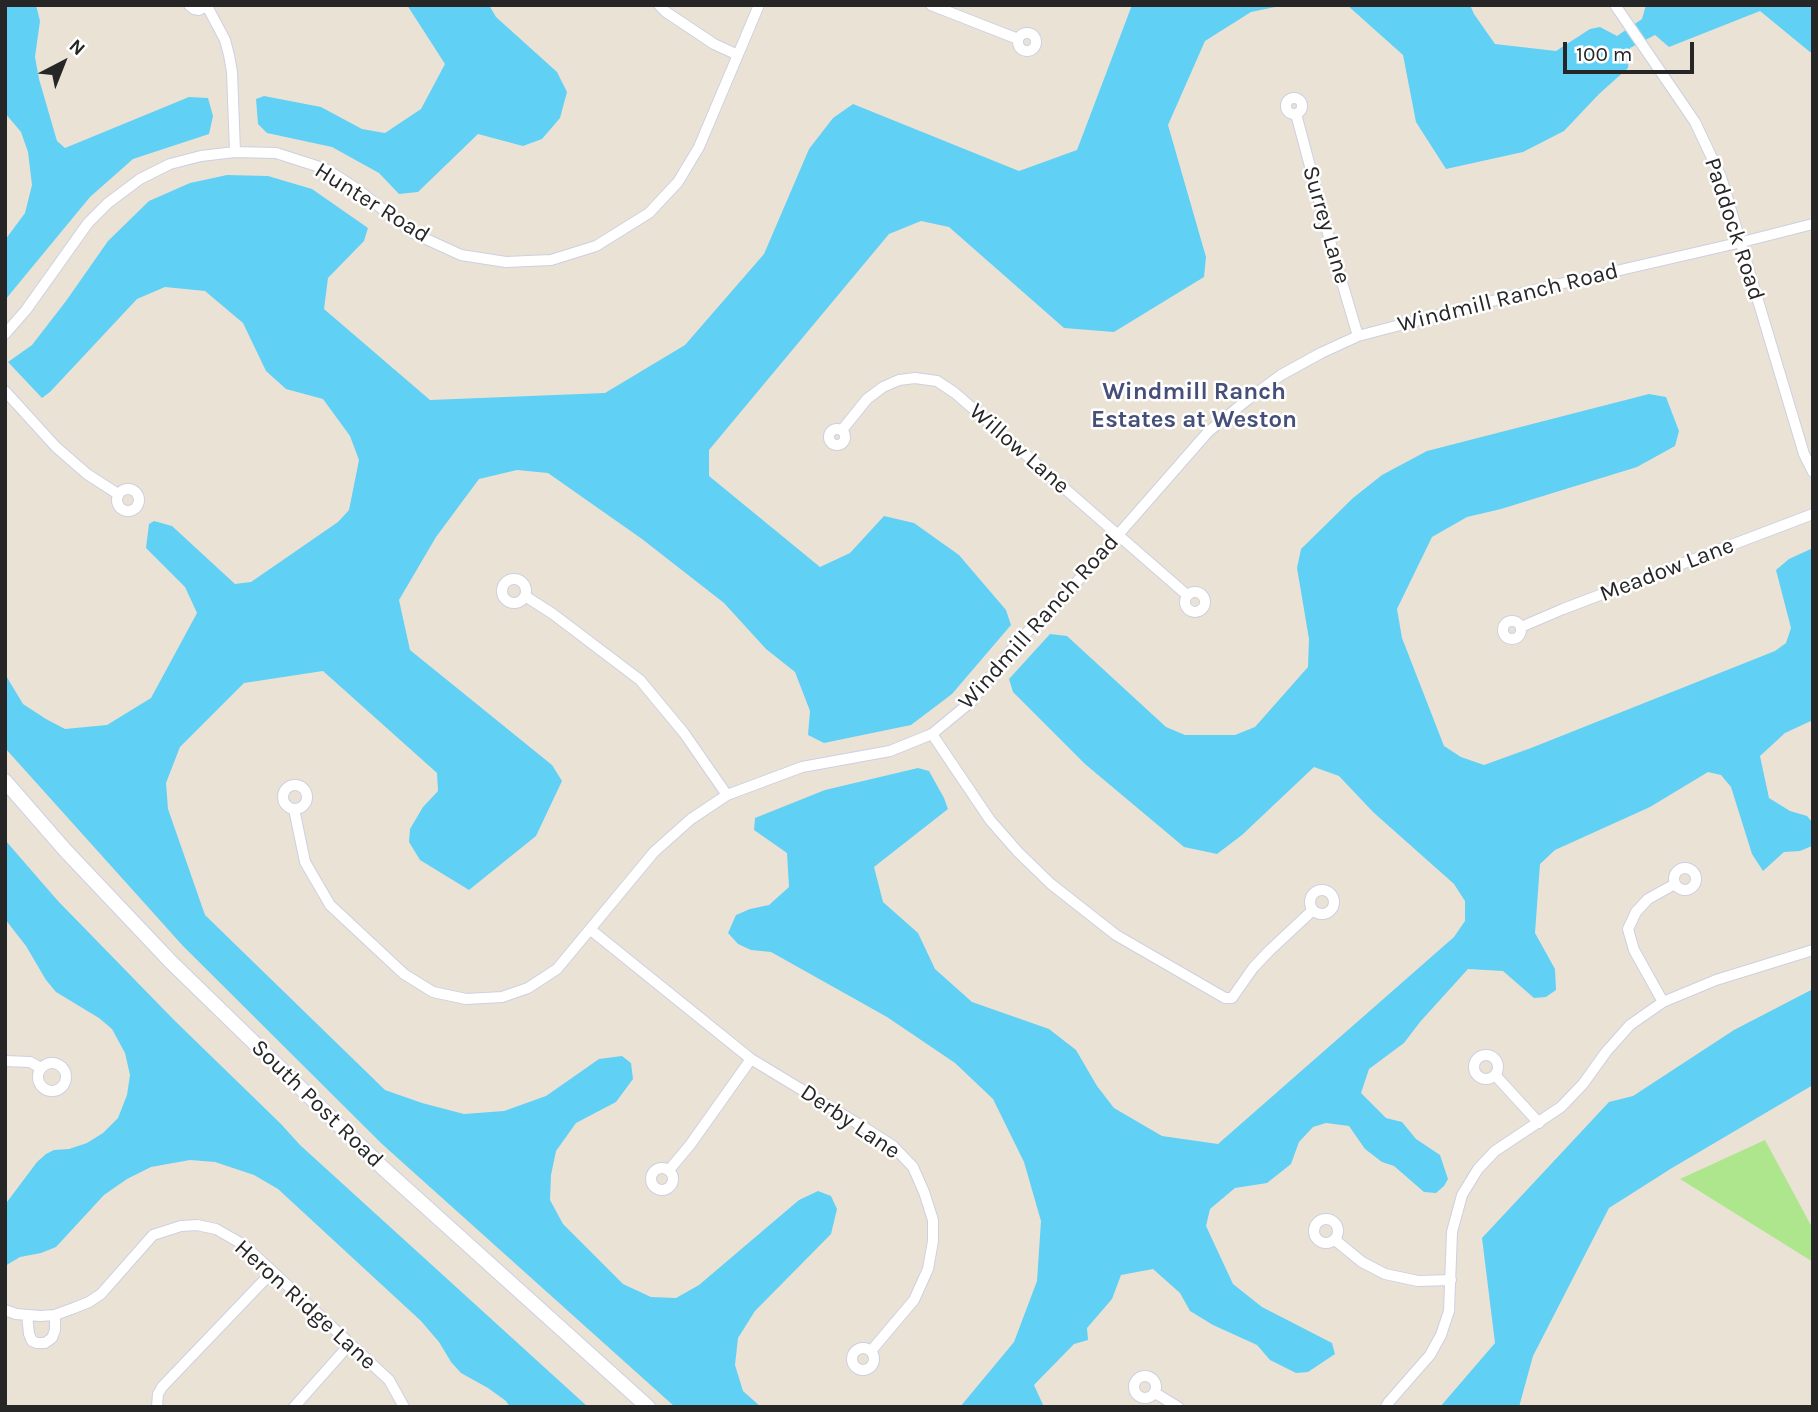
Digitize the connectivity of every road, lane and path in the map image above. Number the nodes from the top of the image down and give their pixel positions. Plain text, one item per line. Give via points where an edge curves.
1 (190, 5) edge
2 (659, 5) edge
3 (760, 5) edge
4 (931, 5) edge
5 (1615, 5) edge
6 (208, 6) edge
7 (1018, 39) dead end
8 (738, 55) junction
9 (1296, 114) dead end
10 (235, 152) junction
11 (1813, 224) edge
12 (1742, 243) junction
13 (5, 334) edge
14 (1358, 336) junction
15 (5, 391) edge
16 (842, 430) dead end
17 (1813, 472) edge
18 (118, 494) dead end
19 (1813, 514) edge
20 (1117, 536) junction
21 (1187, 595) dead end
22 (525, 596) dead end
23 (1521, 626) dead end
24 (932, 734) junction
25 (5, 780) edge
26 (726, 796) junction
27 (294, 809) dead end
28 (1675, 884) dead end
29 (1313, 910) dead end
30 (591, 930) junction
31 (1813, 950) edge
32 (1663, 1002) junction
33 (751, 1059) junction
34 (5, 1060) edge
35 (41, 1068) dead end
36 (1495, 1075) dead end
37 (1539, 1123) junction
38 (669, 1170) dead end
39 (1335, 1240) dead end
40 (272, 1272) junction
41 (1451, 1280) junction
42 (5, 1310) edge
43 (27, 1315) junction
44 (55, 1315) junction
45 (349, 1345) junction
46 (871, 1351) dead end
47 (1155, 1393) dead end
48 (157, 1407) edge
49 (294, 1407) edge
50 (404, 1407) edge
51 (648, 1407) edge
52 (1178, 1407) edge
53 (1386, 1407) edge

1 - 6 street via 199,10
2 - 8 street via 713,44
3 - 8 street, Hunter Road
4 - 7 street
5 - 12 street, Paddock Road via 1695,122 1721,177
6 - 10 street via 229,54
8 - 10 street, Hunter Road via 699,147 678,182 649,213 596,246 551,260 506,262 461,255 413,233 326,169 276,153
9 - 14 street, Surrey Lane
10 - 13 street, Hunter Road via 170,164 108,203
11 - 12 street, Windmill Ranch Road
12 - 14 street, Windmill Ranch Road
12 - 17 street, Paddock Road
14 - 20 street, Windmill Ranch Road via 1281,375 1247,400 1209,432
15 - 18 street via 56,447
16 - 20 street, Willow Lane via 883,387 915,378 937,382
19 - 23 street, Meadow Lane
20 - 21 street, Willow Lane
20 - 24 street, Windmill Ranch Road via 1006,656 972,701
22 - 26 street via 640,680 684,733
24 - 26 street, Windmill Ranch Road via 890,751 802,767
24 - 29 street via 990,820 1051,884 1116,935 1225,998 1232,999 1253,968
25 - 51 street, South Post Road via 190,981 383,1168
26 - 30 street, Windmill Ranch Road via 654,852
27 - 30 street, Windmill Ranch Road via 305,862 330,905 404,974 433,992 466,999 502,997 528,988 557,969
28 - 32 street via 1648,899 1628,929 1634,950
30 - 33 street, Derby Lane
31 - 32 street
32 - 37 street via 1630,1025 1583,1084
33 - 38 street
33 - 46 street, Derby Lane via 893,1146 913,1167 924,1192 933,1220 928,1269 914,1300
34 - 35 street
36 - 37 street
37 - 41 street via 1495,1151 1462,1195 1452,1233
39 - 41 street via 1385,1274 1418,1281
40 - 44 street, Heron Ridge Lane via 244,1245 216,1229 172,1227 153,1235 101,1294
40 - 45 street, Heron Ridge Lane
40 - 48 street via 163,1387
41 - 53 street via 1449,1311 1441,1335
42 - 43 street, Heron Ridge Lane
43 - 44 street, Heron Ridge Lane
43 - 44 street via 29,1334 37,1343 52,1338
45 - 49 street
45 - 50 street, Heron Ridge Lane via 389,1380
47 - 52 street

